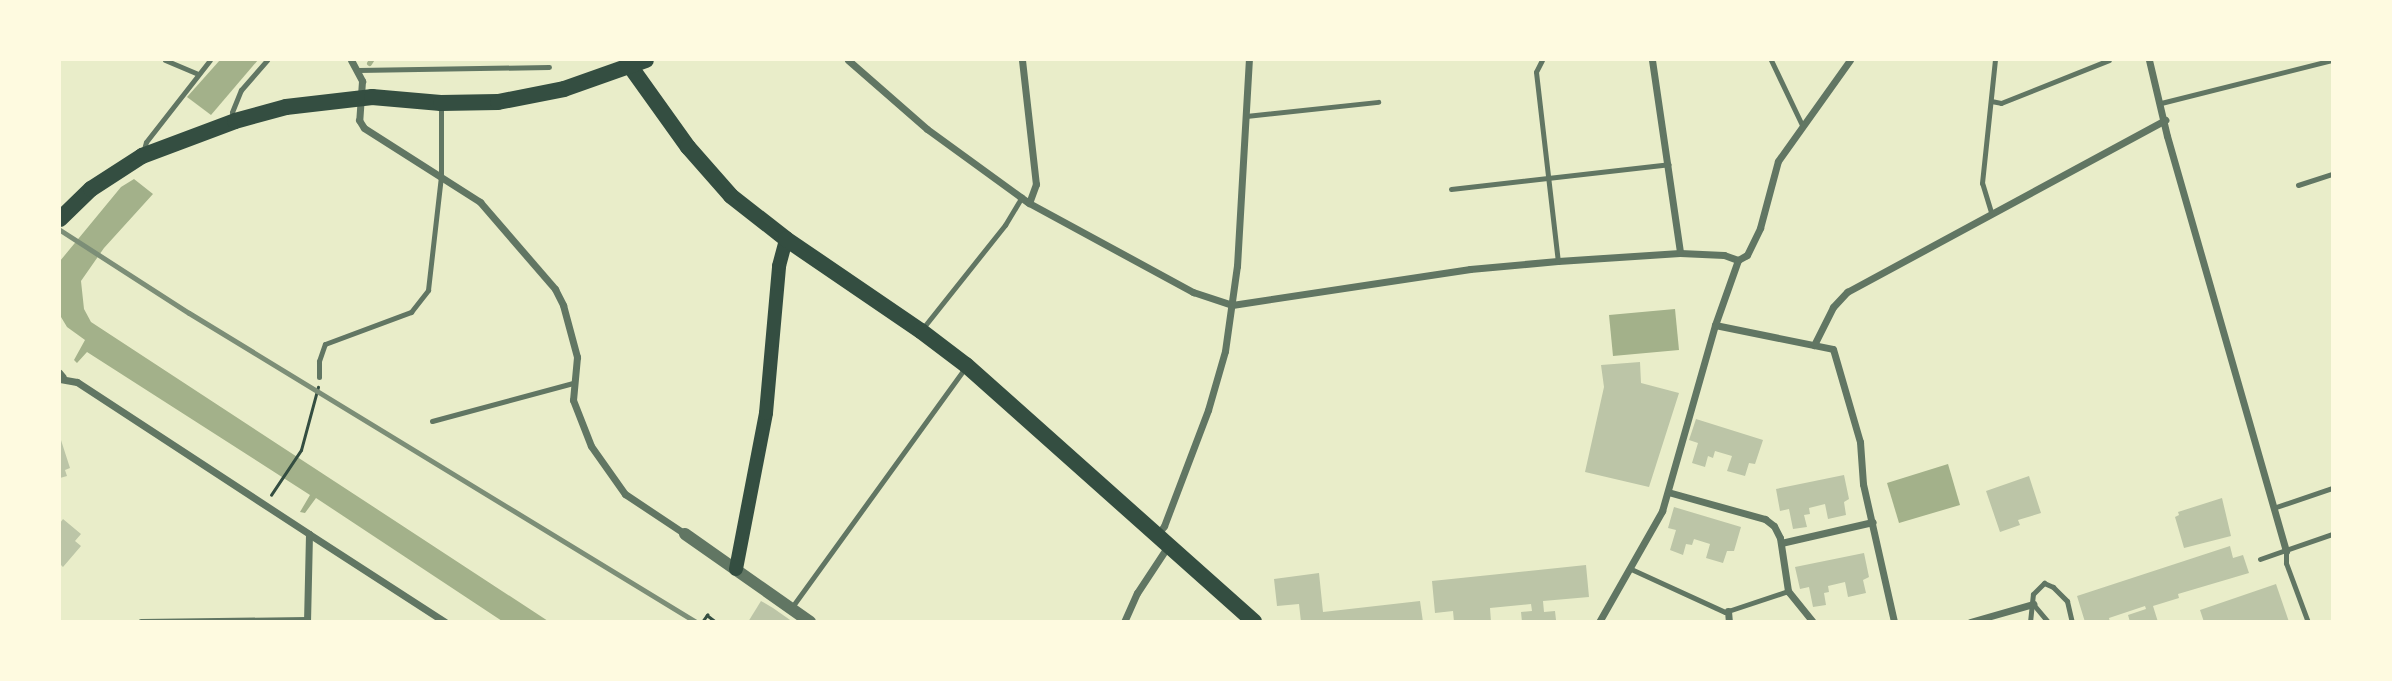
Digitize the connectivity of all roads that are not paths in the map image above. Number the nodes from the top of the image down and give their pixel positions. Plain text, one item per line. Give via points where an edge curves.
1 (165, 60) edge
2 (210, 60) edge
3 (267, 60) edge
4 (351, 60) edge
5 (646, 60) edge
6 (848, 60) edge
7 (1022, 60) edge
8 (1249, 60) edge
9 (1542, 60) edge
10 (1652, 60) edge
11 (1771, 60) edge
12 (1850, 60) edge
13 (1996, 60) edge
14 (2109, 60) edge
15 (2148, 60) edge
16 (2333, 60) edge
17 (628, 63) edge
18 (549, 67) dead end
19 (358, 70) junction
20 (198, 74) junction
21 (362, 98) junction
22 (1991, 101) junction
23 (1378, 102) dead end
24 (441, 103) junction
25 (2161, 103) junction
26 (1246, 116) junction
27 (2165, 120) junction
28 (235, 121) junction
29 (1802, 125) junction
30 (142, 156) junction
31 (1669, 164) junction
32 (2333, 174) edge
33 (440, 176) junction
34 (1548, 178) junction
35 (2298, 185) dead end
36 (1451, 189) dead end
37 (1022, 197) junction
38 (1029, 202) junction
39 (1991, 212) junction
40 (60, 219) edge
41 (786, 239) junction
42 (1680, 253) junction
43 (1738, 260) junction
44 (1558, 261) junction
45 (1232, 304) junction
46 (1715, 325) junction
47 (922, 331) junction
48 (1814, 345) junction
49 (966, 365) junction
50 (61, 376) edge
51 (319, 377) road end
52 (573, 383) junction
53 (432, 421) dead end
54 (2333, 488) edge
55 (1668, 492) junction
56 (2273, 508) junction
57 (1873, 522) junction
58 (309, 534) junction
59 (685, 534) joint
60 (2333, 534) edge
61 (1163, 540) junction
62 (1781, 543) junction
63 (2286, 551) junction
64 (2260, 559) dead end
65 (736, 569) junction
66 (1631, 569) junction
67 (1788, 591) junction
68 (2033, 604) junction
69 (792, 607) junction
70 (1728, 611) junction
71 (141, 621) edge
72 (188, 621) edge
73 (307, 621) edge
74 (444, 621) edge
75 (810, 621) edge
76 (1124, 621) edge
77 (1254, 621) edge
78 (1599, 621) edge
79 (1729, 621) edge
80 (1813, 621) edge
81 (1894, 621) edge
82 (1970, 621) edge
83 (2030, 621) edge
84 (2048, 621) edge
85 (2072, 621) edge
86 (2308, 621) edge

1 - 20 lane
2 - 20 lane
3 - 28 lane via 241,90 232,113
4 - 19 street
5 - 17 main road
6 - 37 street via 927,129
7 - 38 street via 1035,175
8 - 26 street
9 - 34 lane via 1536,72
10 - 31 street
11 - 29 lane
12 - 29 street
13 - 22 lane
14 - 22 lane via 2001,103
15 - 25 street
16 - 25 lane
17 - 24 main road via 531,96
17 - 41 main road via 711,174 731,196
18 - 19 lane
19 - 21 street
20 - 30 lane via 146,142
21 - 24 main road
21 - 28 main road via 317,101
21 - 33 street via 359,120 365,128
22 - 39 lane via 1982,183
23 - 26 lane
24 - 33 lane
25 - 27 street
26 - 45 street
27 - 39 street
27 - 56 street
28 - 30 main road
29 - 43 street via 1778,161 1759,228 1747,255
30 - 40 main road via 108,176
31 - 34 lane
31 - 42 street
32 - 35 lane
33 - 51 lane via 428,290 411,312 325,344
33 - 52 street via 480,202 555,289 564,305 577,357
34 - 36 lane
34 - 44 lane
37 - 38 street
37 - 47 lane
38 - 45 street via 1193,292
39 - 48 street via 1847,292 1833,307
41 - 47 main road
41 - 65 main road via 779,266 766,413
42 - 43 street
42 - 44 street
43 - 46 street
44 - 45 street via 1470,269
45 - 61 street via 1225,351 1208,410 1164,526
46 - 48 street
46 - 55 street
47 - 49 main road
48 - 57 street via 1833,349 1840,366 1860,442 1863,484
49 - 61 main road
49 - 69 lane
50 - 58 street via 77,382
52 - 53 lane
52 - 59 street via 573,400 591,446 616,483
54 - 56 lane
55 - 62 street via 1765,519 1774,526
55 - 66 street
56 - 63 street
57 - 62 street
57 - 81 street
58 - 73 street
58 - 74 street
59 - 65 street
60 - 63 lane
61 - 76 street
61 - 77 main road
62 - 67 street
63 - 64 lane
63 - 86 lane
65 - 69 street
66 - 70 lane
66 - 78 street
67 - 70 lane
67 - 80 street
68 - 82 street
68 - 83 lane
68 - 84 lane
68 - 85 lane via 2040,585 2050,585 2067,601
69 - 75 street
70 - 79 street
71 - 72 street
72 - 73 street

